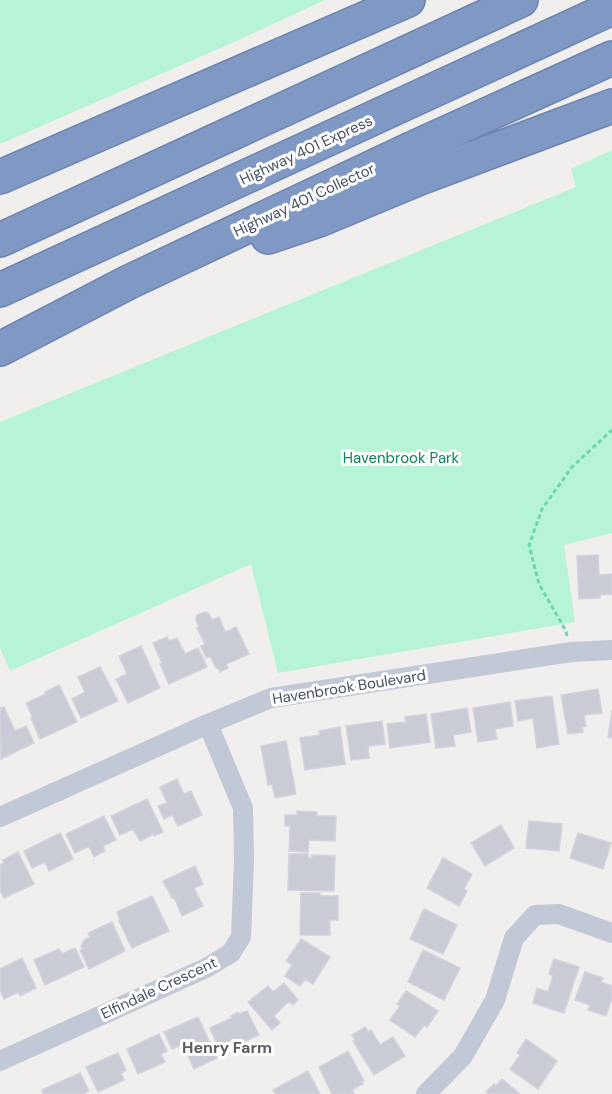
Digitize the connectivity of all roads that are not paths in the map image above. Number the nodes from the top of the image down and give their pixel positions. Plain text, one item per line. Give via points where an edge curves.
1 (360, 0) edge
2 (408, 0) edge
3 (521, 0) edge
4 (612, 8) edge
5 (612, 58) edge
6 (205, 88) junction
7 (612, 106) edge
8 (0, 177) edge
9 (0, 240) edge
10 (129, 282) junction
11 (0, 290) edge
12 (0, 349) edge
13 (612, 650) edge
14 (208, 724) junction
15 (0, 817) edge
16 (612, 933) edge
17 (0, 1061) edge
18 (426, 1094) edge

1 - 6 highway
2 - 6 highway
3 - 9 highway
4 - 11 highway, Highway 401 Express
5 - 10 highway, Highway 401 Collector
6 - 8 highway
7 - 10 highway via 319,220
10 - 12 highway, Highway 401 Collector
13 - 14 street, Havenbrook Boulevard via 571,652 271,698
14 - 15 street, Havenbrook Boulevard
14 - 17 street, Elfindale Crescent via 243,808 241,937 231,953 206,968
16 - 18 street via 559,914 535,915 514,938 495,1000 463,1056

